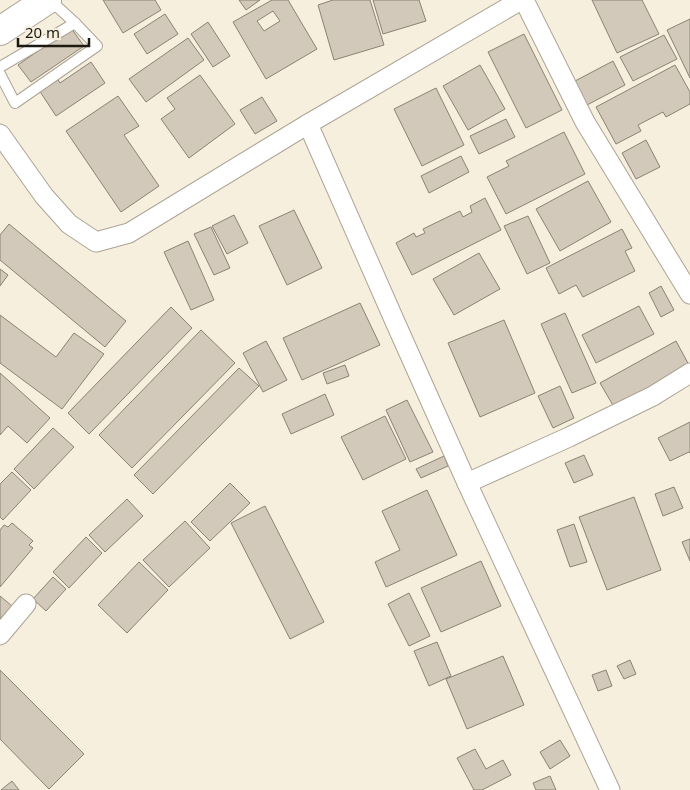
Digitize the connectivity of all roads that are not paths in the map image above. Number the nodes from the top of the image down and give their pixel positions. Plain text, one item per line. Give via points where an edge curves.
1 (49, 0) edge
2 (522, 0) edge
3 (75, 23) junction
4 (0, 31) edge
5 (0, 67) edge
6 (0, 74) edge
7 (308, 124) junction
8 (0, 134) edge
9 (690, 294) edge
10 (690, 373) edge
11 (467, 483) junction
12 (26, 604) dead end
13 (0, 635) edge
14 (610, 790) edge

1 - 3 lane
1 - 4 main road
2 - 7 street
2 - 9 street via 585,122
3 - 5 lane
3 - 6 lane via 97,46 16,103
7 - 8 street via 129,233 96,242 69,224 44,196
7 - 11 street
10 - 11 street via 653,396
11 - 14 street
12 - 13 street

